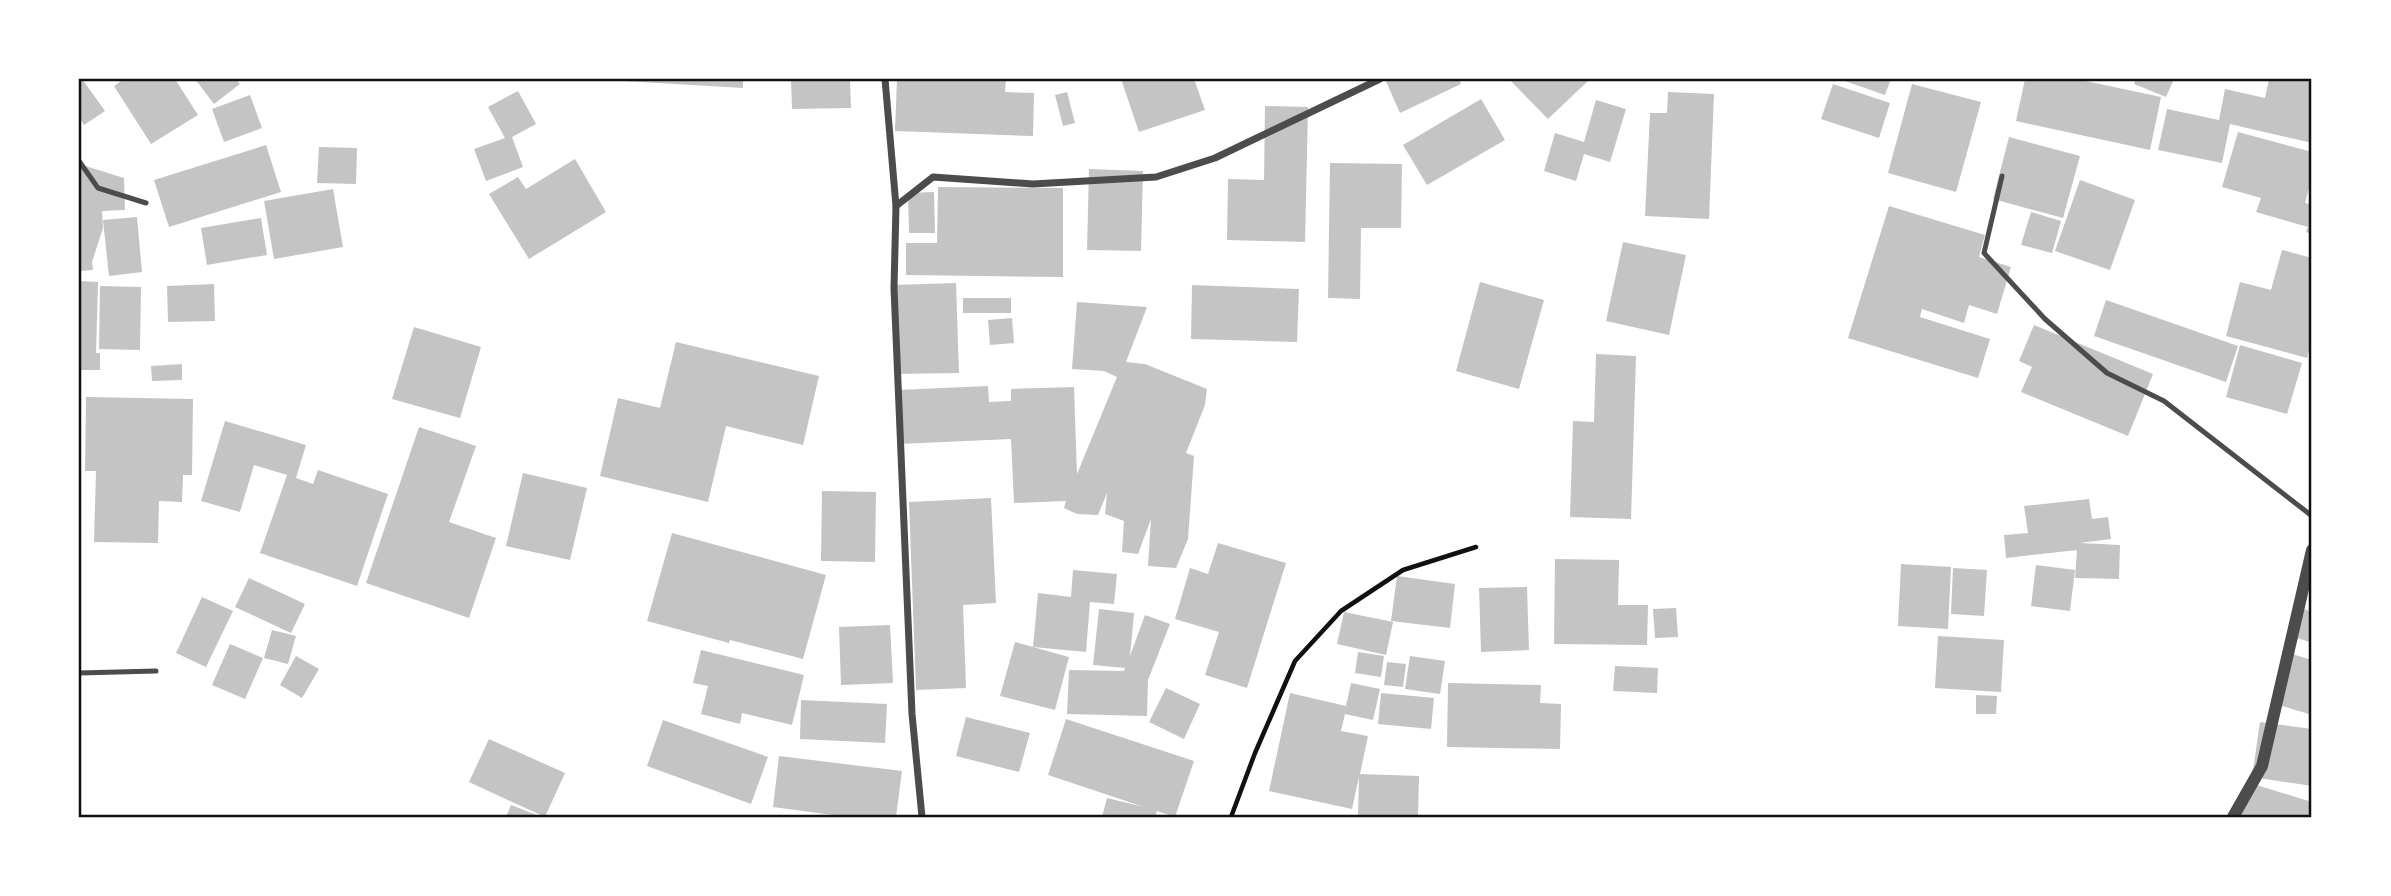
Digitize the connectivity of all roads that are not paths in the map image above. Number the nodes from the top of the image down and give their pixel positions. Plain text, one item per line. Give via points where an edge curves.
1 (885, 79) edge
2 (1380, 79) edge
3 (79, 161) edge
4 (2002, 176) dead end
5 (146, 203) dead end
6 (896, 206) junction
7 (2312, 516) edge
8 (2312, 550) edge
9 (156, 671) dead end
10 (79, 673) edge
11 (922, 817) edge
12 (2232, 817) edge

1 - 6 street
2 - 6 street via 1215,158 1156,177 1033,184 933,177
3 - 5 lane via 98,188
4 - 7 lane via 1984,253 2045,319 2107,373 2164,401
6 - 11 street via 894,302 912,714
8 - 12 street via 2262,766
9 - 10 lane

